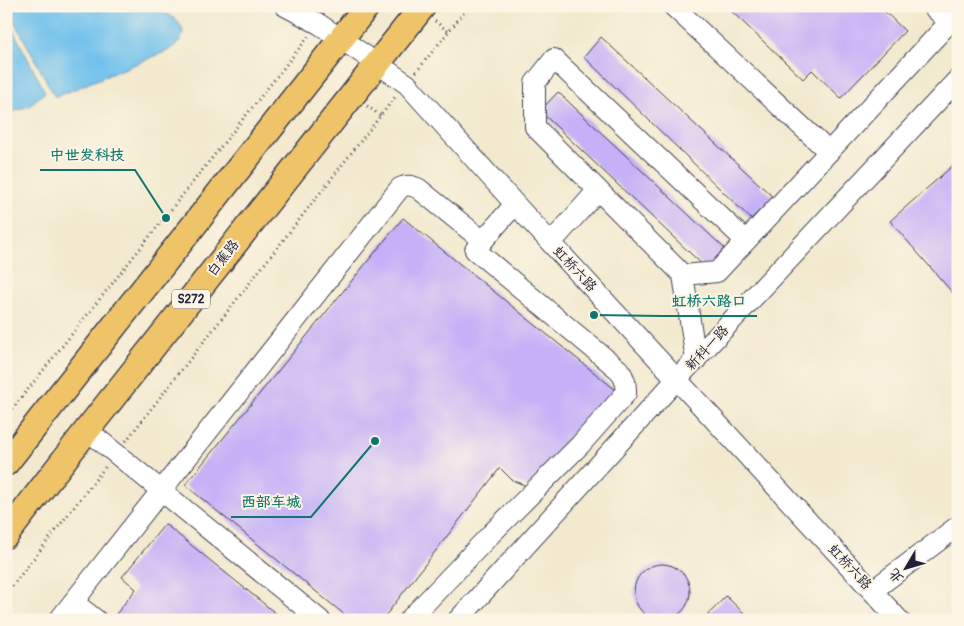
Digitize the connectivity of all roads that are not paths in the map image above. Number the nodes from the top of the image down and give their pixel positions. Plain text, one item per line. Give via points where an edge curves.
1 (286, 6) edge
2 (367, 6) edge
3 (423, 6) edge
4 (673, 6) edge
5 (932, 6) edge
6 (954, 18) edge
7 (341, 39) junction
8 (377, 63) junction
9 (958, 79) edge
10 (829, 152) junction
11 (598, 190) junction
12 (515, 204) junction
13 (483, 241) junction
14 (746, 241) junction
15 (551, 243) junction
16 (683, 275) junction
17 (696, 360) junction
18 (677, 379) junction
19 (87, 430) junction
20 (6, 463) edge
21 (161, 491) junction
22 (958, 526) edge
23 (6, 535) edge
24 (872, 590) junction
25 (73, 602) junction
26 (59, 620) edge
27 (96, 620) edge
28 (320, 620) edge
29 (409, 620) edge
30 (458, 620) edge
31 (899, 620) edge

1 - 7 street, 虹桥六路
2 - 7 main road
3 - 8 main road, 白蕉路 / S272
4 - 10 street
5 - 6 street
6 - 10 street
7 - 8 street, 虹桥六路
7 - 20 main road
8 - 12 street, 虹桥六路 via 407,84
8 - 19 main road, 白蕉路 / S272
9 - 17 street, 新科一路
10 - 14 street
11 - 14 street via 535,126 535,83 554,59
11 - 15 street
11 - 16 street
12 - 13 street
12 - 15 street, 虹桥六路
13 - 21 street via 419,189 406,185 400,188
13 - 29 street via 475,250 619,370 624,377 626,393 580,445
14 - 16 street via 717,272
15 - 18 street, 虹桥六路
16 - 17 street
17 - 18 street, 新科一路
18 - 24 street, 虹桥六路
18 - 30 street, 新科一路
19 - 21 street
19 - 23 main road, 白蕉路 / S272
21 - 25 street
21 - 28 street
22 - 24 street
24 - 31 street, 虹桥六路
25 - 26 street
25 - 27 street

